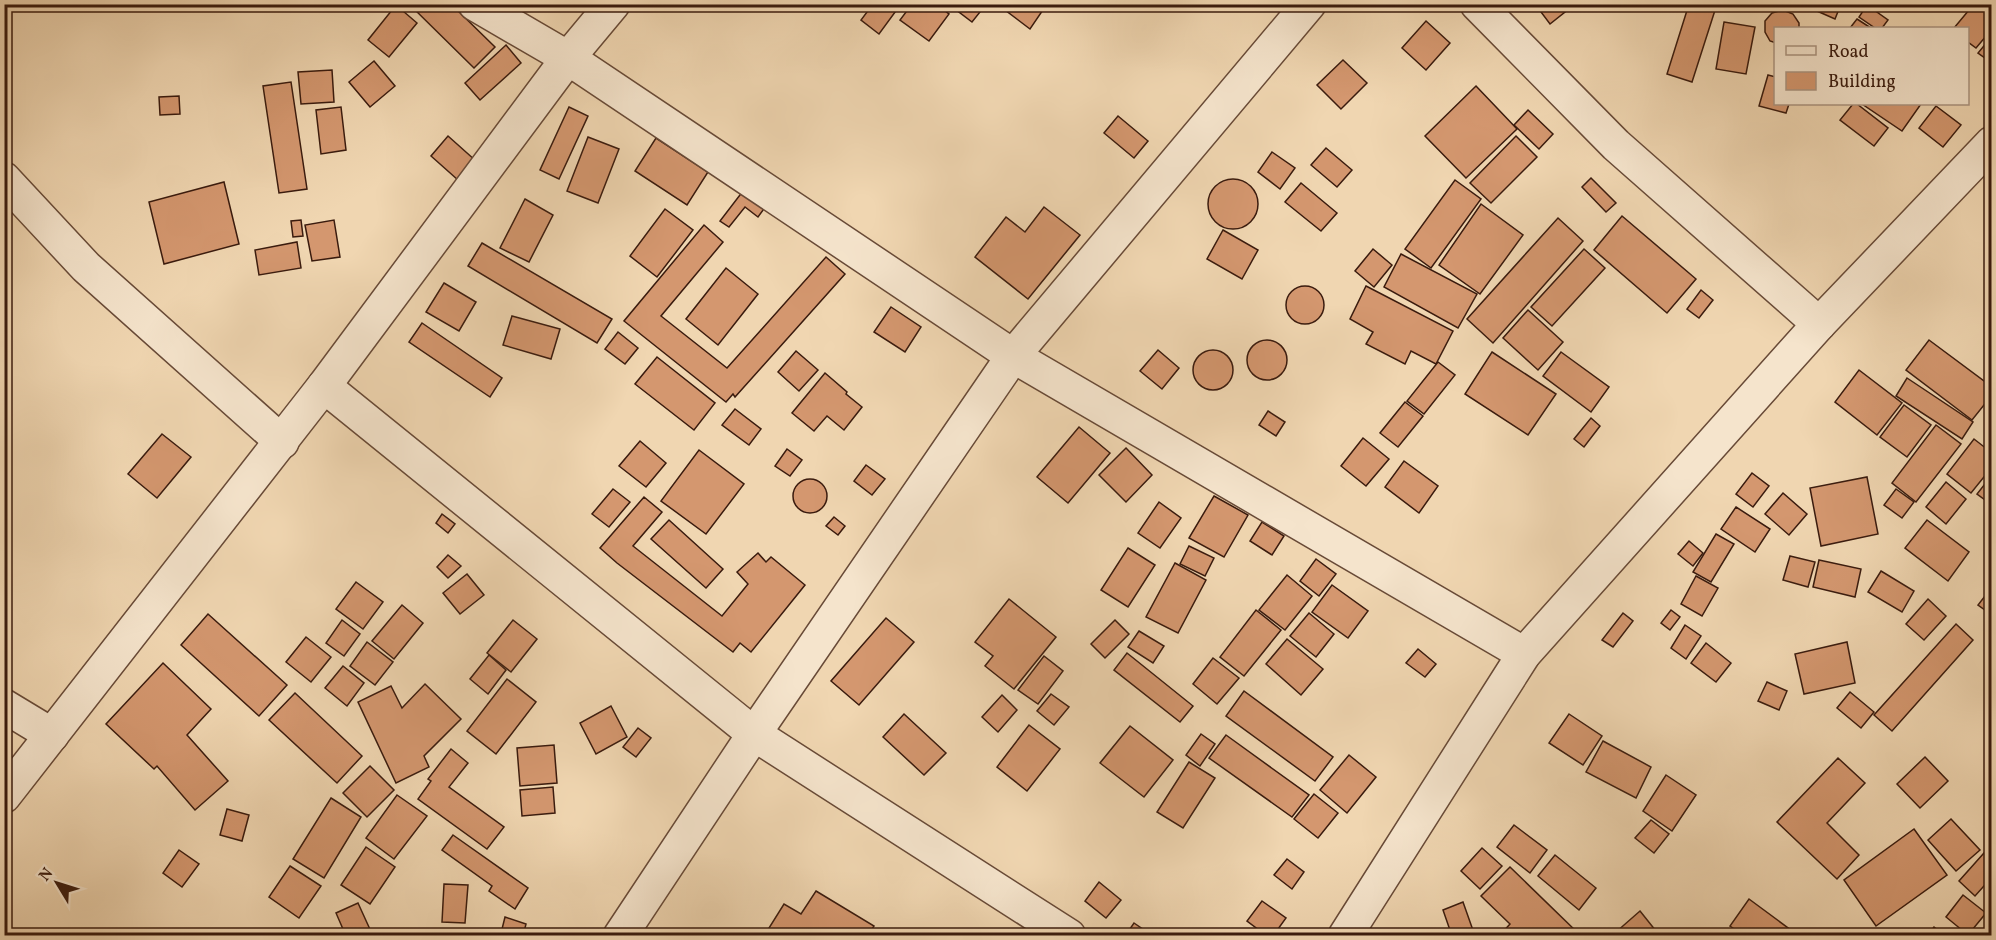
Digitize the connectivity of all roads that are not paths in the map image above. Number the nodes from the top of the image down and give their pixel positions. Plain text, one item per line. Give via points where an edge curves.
1 (475, 4) edge
2 (613, 4) edge
3 (1309, 4) edge
4 (1477, 4) edge
5 (568, 58) junction
6 (1992, 143) edge
7 (4, 179) edge
8 (1819, 324) junction
9 (1013, 356) junction
10 (324, 386) junction
11 (282, 442) junction
12 (1524, 654) junction
13 (4, 706) edge
14 (754, 734) junction
15 (52, 735) junction
16 (4, 796) edge
17 (621, 936) edge
18 (1069, 936) edge
19 (1345, 936) edge

1 - 5 street
2 - 5 street
3 - 9 street
4 - 8 street via 1616,145
5 - 9 street
5 - 10 street
6 - 8 street
7 - 11 street via 86,267
8 - 12 street
9 - 12 street
9 - 14 street
10 - 11 street
10 - 14 street
11 - 15 street
12 - 19 street
13 - 15 street
14 - 17 street
14 - 18 street
15 - 16 street

